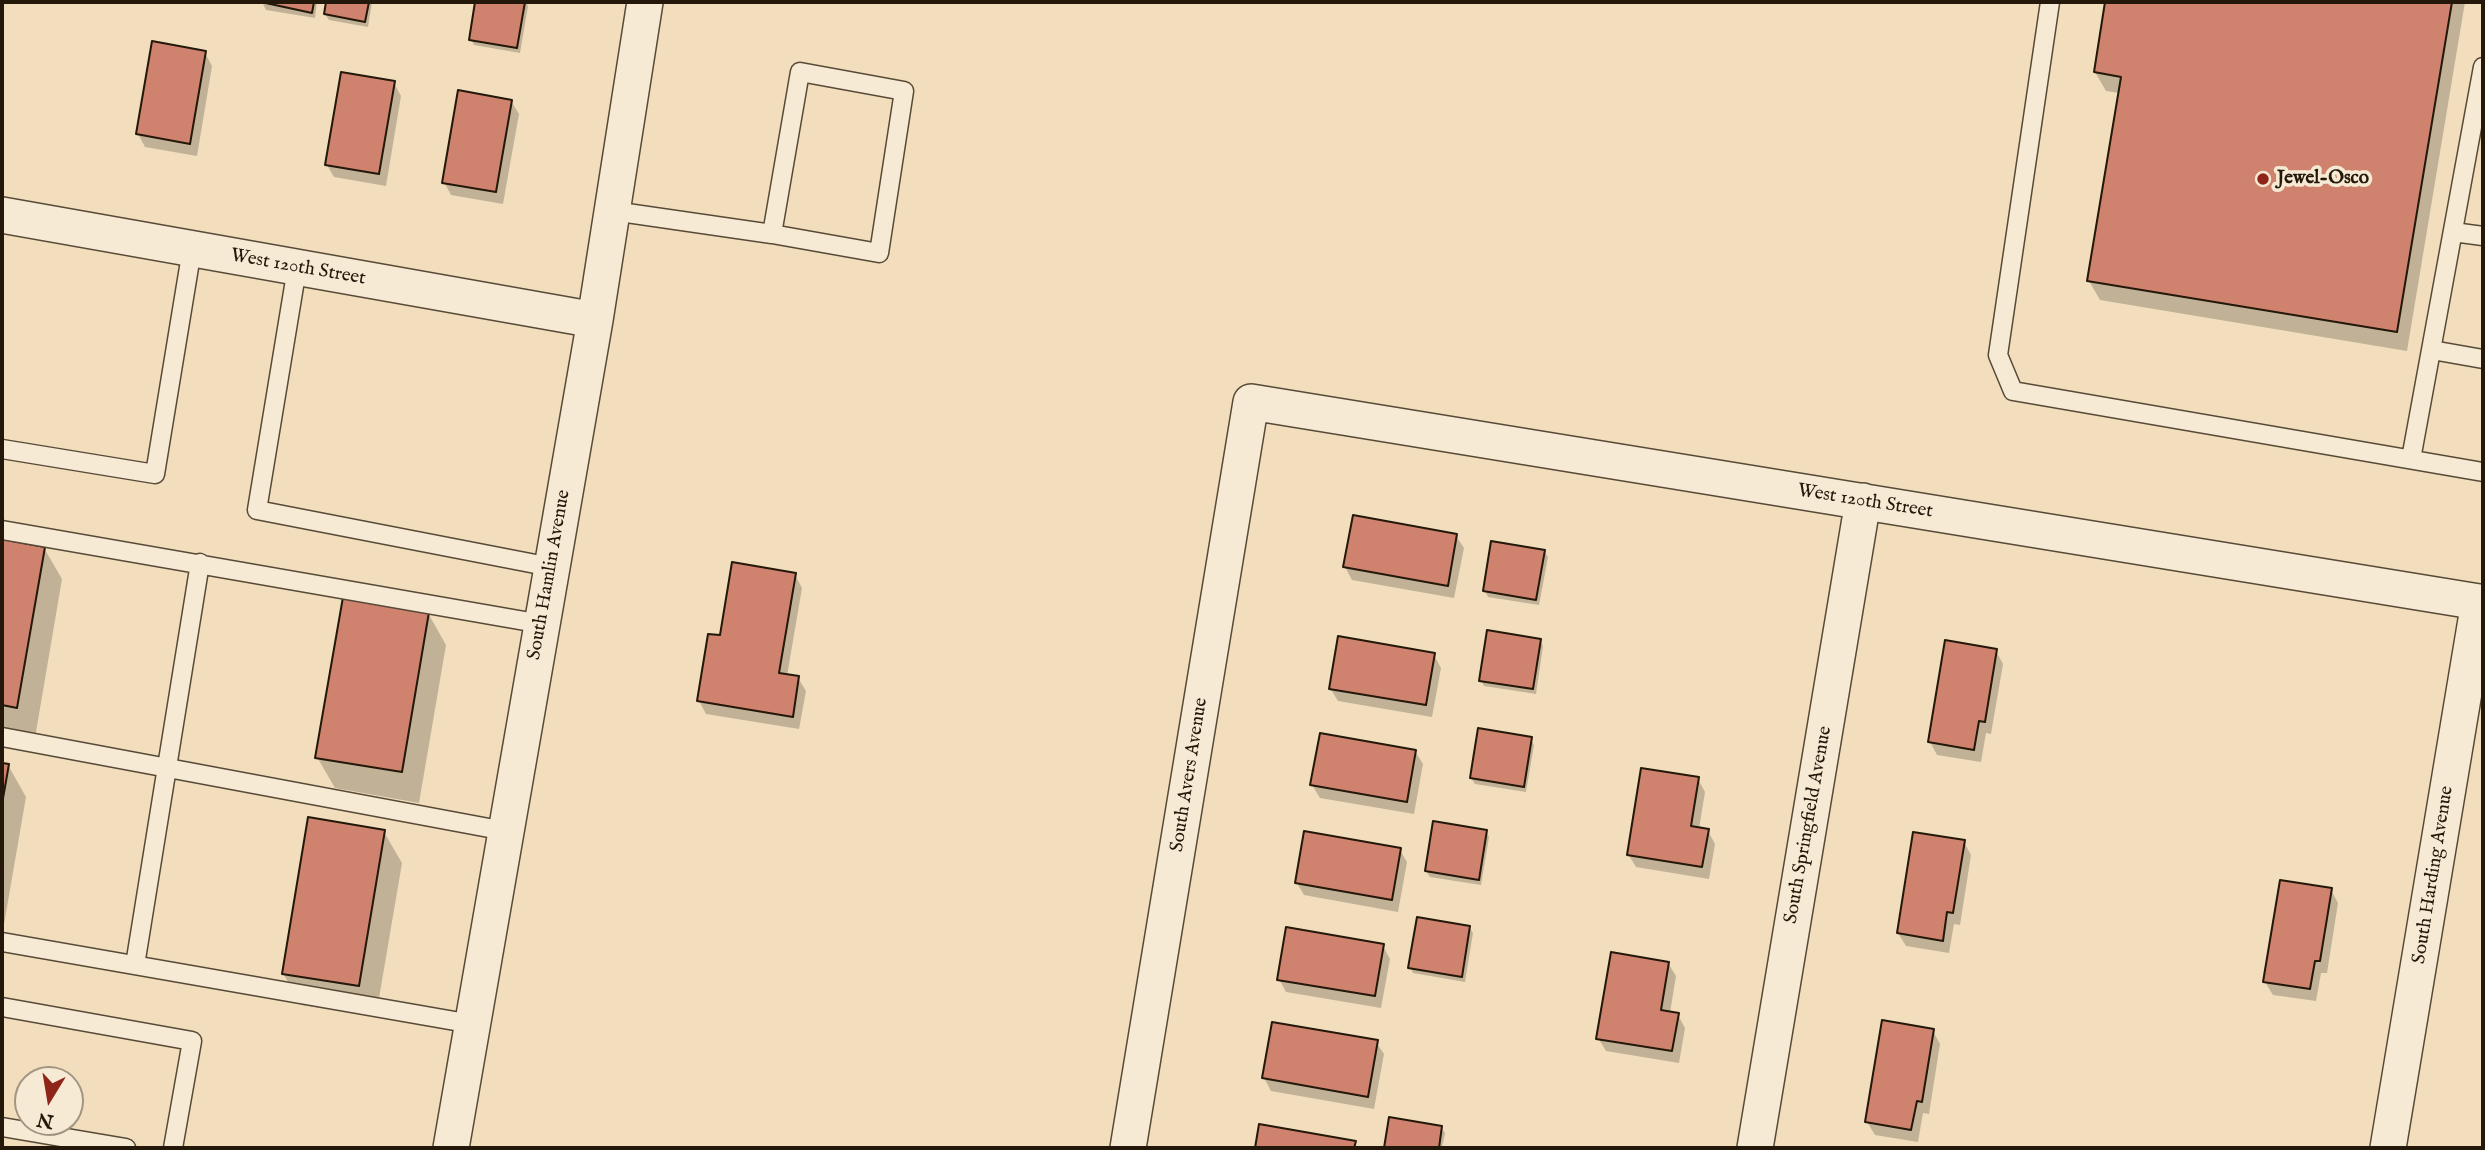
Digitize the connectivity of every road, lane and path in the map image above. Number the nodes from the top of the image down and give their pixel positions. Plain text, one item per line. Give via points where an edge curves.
1 (645, 2) edge
2 (2050, 2) edge
3 (2483, 67) edge
4 (2479, 113) edge
5 (613, 211) junction
6 (2, 215) edge
7 (2453, 232) junction
8 (772, 234) junction
9 (2483, 236) edge
10 (192, 249) junction
11 (297, 268) junction
12 (595, 320) junction
13 (2432, 350) junction
14 (2483, 359) edge
15 (1251, 402) joint
16 (2, 449) edge
17 (2412, 460) junction
18 (2483, 472) edge
19 (1863, 501) junction
20 (2, 530) edge
21 (200, 563) junction
22 (551, 568) junction
23 (2479, 602) joint
24 (542, 624) junction
25 (2, 737) edge
26 (168, 768) junction
27 (505, 831) junction
28 (2, 942) edge
29 (135, 965) junction
30 (2, 1007) edge
31 (472, 1024) junction
32 (2, 1127) edge
33 (126, 1148) edge
34 (173, 1148) edge
35 (451, 1148) edge
36 (1128, 1148) edge
37 (1755, 1148) edge
38 (2388, 1148) edge

1 - 5 street, South Hamlin Avenue
2 - 17 lane via 1998,355 2013,391
3 - 4 lane
4 - 7 lane
5 - 8 lane
5 - 12 street, South Hamlin Avenue
6 - 10 street, West 120th Street
7 - 9 lane
7 - 13 lane
8 - 8 lane via 879,253 904,91 800,72
10 - 11 street, West 120th Street
10 - 16 lane via 155,474
11 - 12 street, West 120th Street
11 - 22 lane via 257,510
12 - 22 street, South Hamlin Avenue
13 - 14 lane
13 - 17 lane
15 - 19 street, West 120th Street
15 - 36 street, South Avers Avenue
17 - 18 lane
19 - 23 street, West 120th Street
19 - 37 street, South Springfield Avenue
20 - 21 lane
21 - 24 lane
21 - 26 lane
22 - 24 street, South Hamlin Avenue
23 - 38 street, South Harding Avenue
24 - 27 street, South Hamlin Avenue
25 - 26 lane
26 - 27 lane
26 - 29 lane
27 - 31 street, South Hamlin Avenue
28 - 29 lane
29 - 31 lane
30 - 34 lane via 192,1041
31 - 35 street, South Hamlin Avenue
32 - 33 lane

